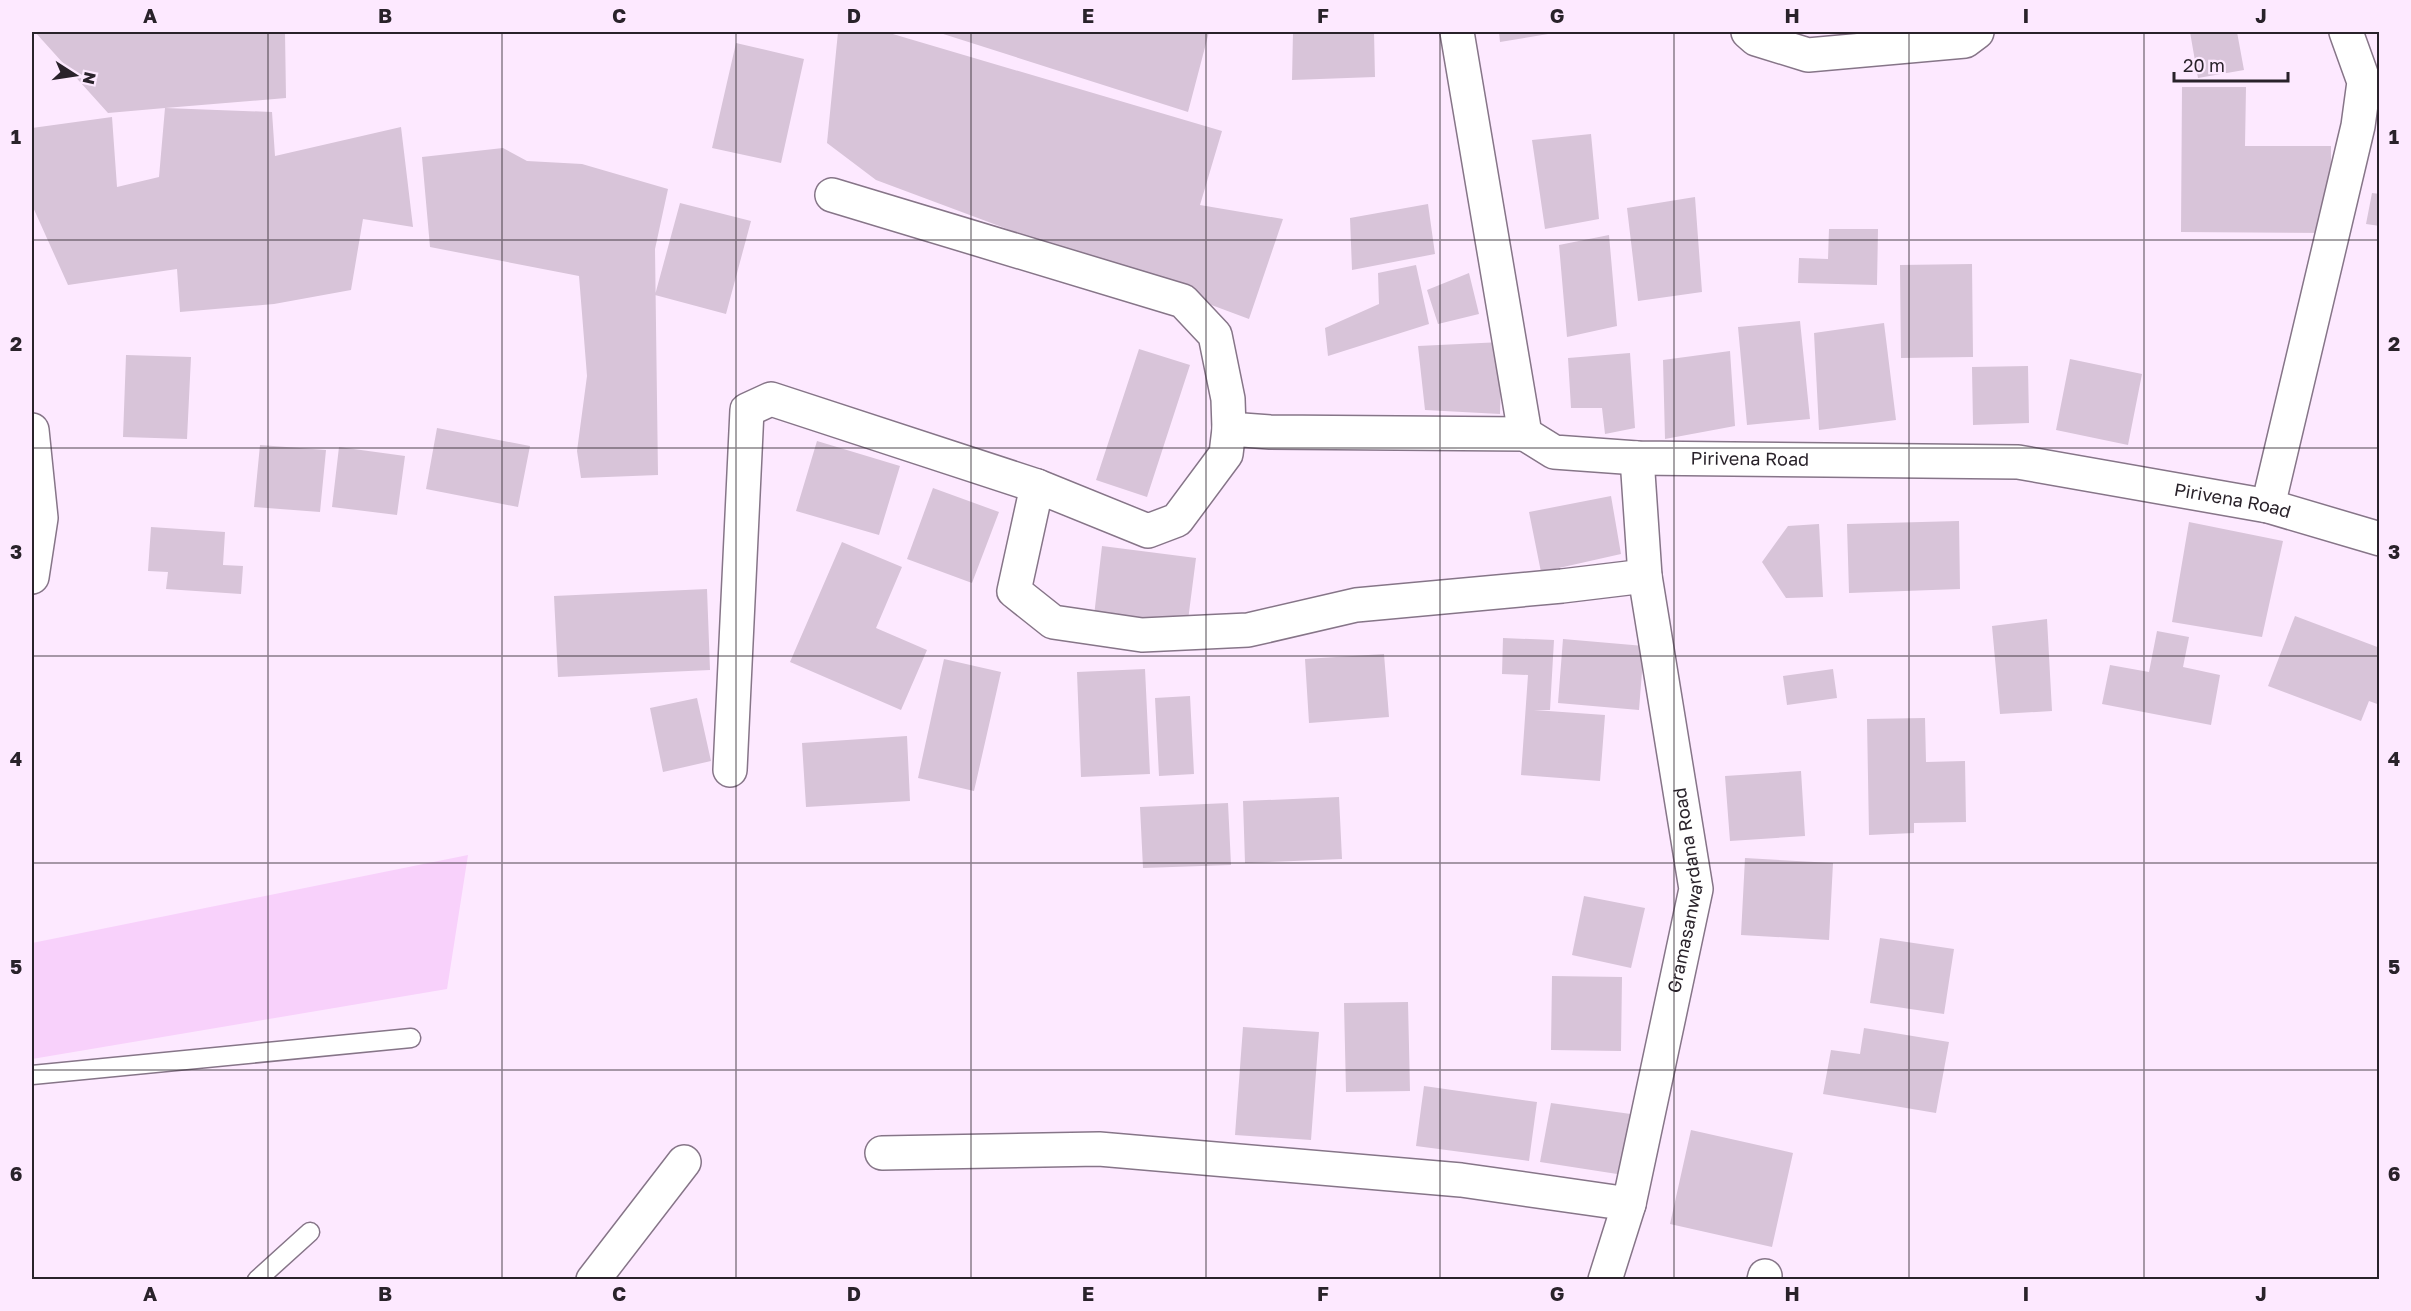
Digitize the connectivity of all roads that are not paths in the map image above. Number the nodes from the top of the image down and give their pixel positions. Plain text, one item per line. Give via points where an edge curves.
1 (1457, 32) edge
2 (1748, 32) edge
3 (1977, 32) edge
4 (2346, 32) edge
5 (2369, 128) edge
6 (832, 195) dead end
7 (1229, 429) junction
8 (32, 430) edge
9 (1525, 434) junction
10 (1637, 458) junction
11 (1037, 486) junction
12 (2268, 506) junction
13 (2379, 539) edge
14 (1645, 576) junction
15 (32, 577) edge
16 (730, 770) dead end
17 (411, 1038) dead end
18 (32, 1075) edge
19 (882, 1153) dead end
20 (684, 1162) dead end
21 (1629, 1204) junction
22 (310, 1232) dead end
23 (256, 1280) edge
24 (592, 1280) edge
25 (1605, 1280) edge

1 - 9 street
2 - 3 street via 1756,39 1808,55 1965,41
4 - 5 street via 2364,82
5 - 12 street
6 - 7 street via 1183,301 1215,335 1228,399
7 - 9 street
7 - 11 street via 1226,454 1178,520 1148,531
8 - 15 street via 41,518
9 - 10 street, Pirivena Road via 1554,452
10 - 12 street, Pirivena Road via 2018,462
10 - 14 street, Gramasanwardana Road
11 - 14 street via 1014,591 1053,622 1064,624 1142,635 1248,630 1356,605
11 - 16 street via 771,399 747,411
12 - 13 street, Pirivena Road
14 - 21 street, Gramasanwardana Road via 1696,889
17 - 18 lane
19 - 21 street via 1099,1149 1461,1180
20 - 24 street
21 - 25 street, Gramasanwardana Road
22 - 23 lane

